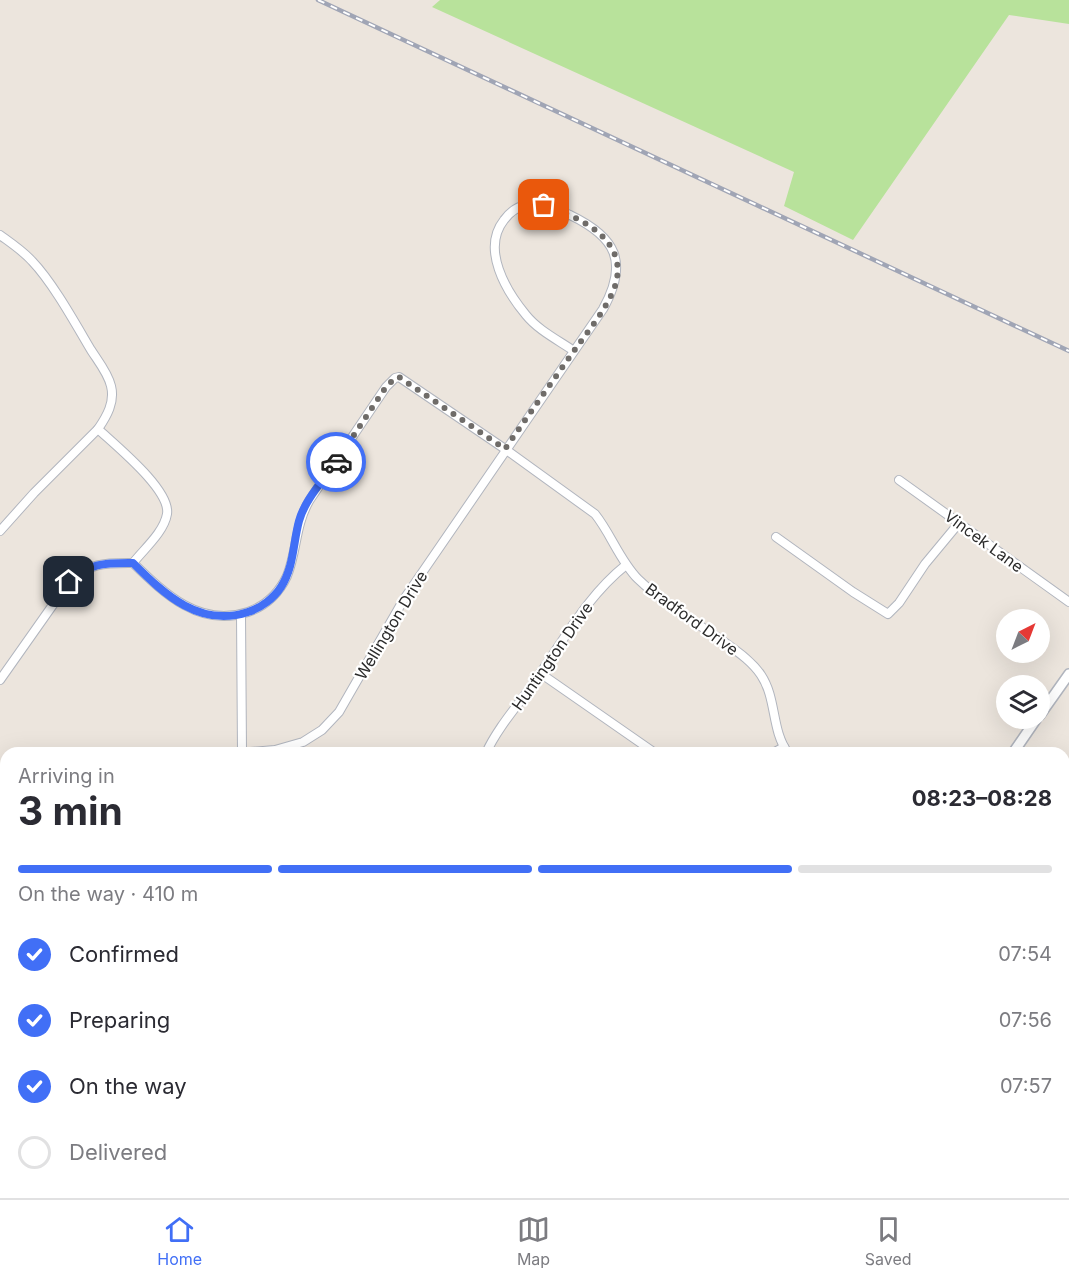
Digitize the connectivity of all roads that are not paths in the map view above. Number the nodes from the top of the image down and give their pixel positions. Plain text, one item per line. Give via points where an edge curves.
1 (0, 235) edge
2 (574, 351) junction
3 (98, 429) junction
4 (505, 449) junction
5 (899, 480) dead end
6 (959, 523) junction
7 (0, 531) edge
8 (776, 537) dead end
9 (133, 563) junction
10 (626, 565) junction
11 (1069, 602) edge
12 (242, 614) junction
13 (540, 673) junction
14 (1069, 674) edge
15 (1, 675) edge
16 (1050, 700) edge
17 (1030, 729) edge
18 (240, 747) edge
19 (286, 747) edge
20 (490, 747) edge
21 (646, 747) edge
22 (784, 747) edge
23 (1017, 747) edge

1 - 3 street via 40,270 107,375 112,399
2 - 2 street via 614,289 616,259 605,238 589,224 544,205 524,205 501,223 494,239 495,257 527,317
2 - 4 street, Wellington Drive
3 - 7 street
3 - 9 street via 152,482 167,509 164,523
4 - 10 street, Bradford Drive via 595,514
4 - 12 street, Bradford Drive via 407,381 395,378 302,513 290,567 281,587 268,601
4 - 19 street, Wellington Drive via 404,599 339,712 322,730
5 - 6 street, Vincek Lane
6 - 8 street via 888,614
6 - 11 street, Vincek Lane
9 - 12 street via 157,586 194,610 223,618
9 - 15 street via 106,563 80,571 14,663
10 - 13 street, Huntington Drive via 594,596
10 - 22 street, Bradford Drive via 662,598 752,664 766,685
12 - 18 street, Wellington Drive
13 - 20 street, Huntington Drive
13 - 21 street
14 - 16 street
17 - 23 street

